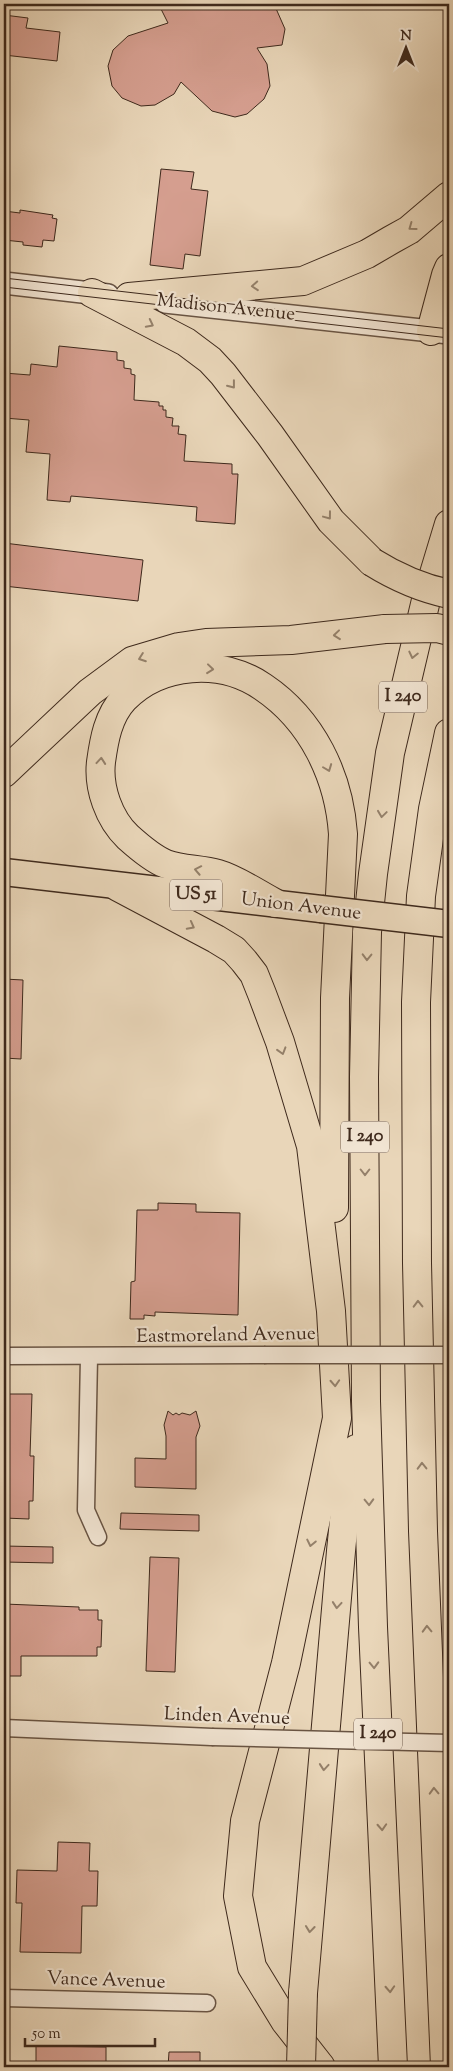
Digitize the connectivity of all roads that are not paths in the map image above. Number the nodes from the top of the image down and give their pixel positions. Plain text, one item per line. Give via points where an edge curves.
1 (449, 196) edge
2 (449, 268) edge
3 (4, 283) edge
4 (92, 293) junction
5 (129, 297) junction
6 (440, 332) edge
7 (449, 524) edge
8 (449, 594) edge
9 (449, 631) edge
10 (449, 733) edge
11 (4, 773) edge
12 (4, 872) edge
13 (118, 887) junction
14 (275, 903) junction
15 (449, 924) edge
16 (331, 1311) junction
17 (449, 1355) edge
18 (4, 1356) edge
19 (89, 1357) junction
20 (366, 1401) junction
21 (98, 1537) dead end
22 (4, 1728) edge
23 (449, 1743) edge
24 (4, 1998) edge
25 (207, 2003) dead end
26 (443, 2021) junction
27 (449, 2064) edge
28 (301, 2067) edge
29 (321, 2067) edge
30 (393, 2067) edge
31 (445, 2067) edge

1 -> 5 highway via 397,237 367,254 303,281
2 - 6 highway
3 - 4 street, Madison Avenue
4 - 5 street, Madison Avenue
4 -> 8 highway, bridge via 186,342 210,360 270,435 331,521 372,562 411,583
5 - 6 street, Madison Avenue
7 -> 20 highway, I 240 via 426,600 390,753 367,932 364,1077
9 -> 11 highway, bridge via 436,628 385,629 291,640 206,643 132,661 90,692
26 -> 10 highway, I 240 via 423,1531 416,1002 420,896
12 - 13 main road, Union Avenue / US 51
13 - 14 main road, Union Avenue / US 51
13 -> 16 highway via 234,950 254,974 280,1042 311,1146
14 - 15 main road, Union Avenue / US 51, bridge
14 -> 16 highway via 219,874 165,864 127,836 114,820 101,785 100,767 106,731 123,700 144,682 184,668 207,668 226,671 262,686 308,731 322,753 337,795 343,834 335,998
16 -> 29 highway via 337,1418 286,1663 245,1821 238,1896 252,1966 285,2021
17 - 19 street, Eastmoreland Avenue, bridge
18 - 19 street, Eastmoreland Avenue
19 - 21 street via 86,1510
20 -> 28 highway, bridge via 346,1500 304,1993
20 -> 30 highway, I 240
22 - 23 street, Linden Avenue, bridge
24 - 25 street, Vance Avenue
26 - 27 highway
26 - 31 highway, I 240

